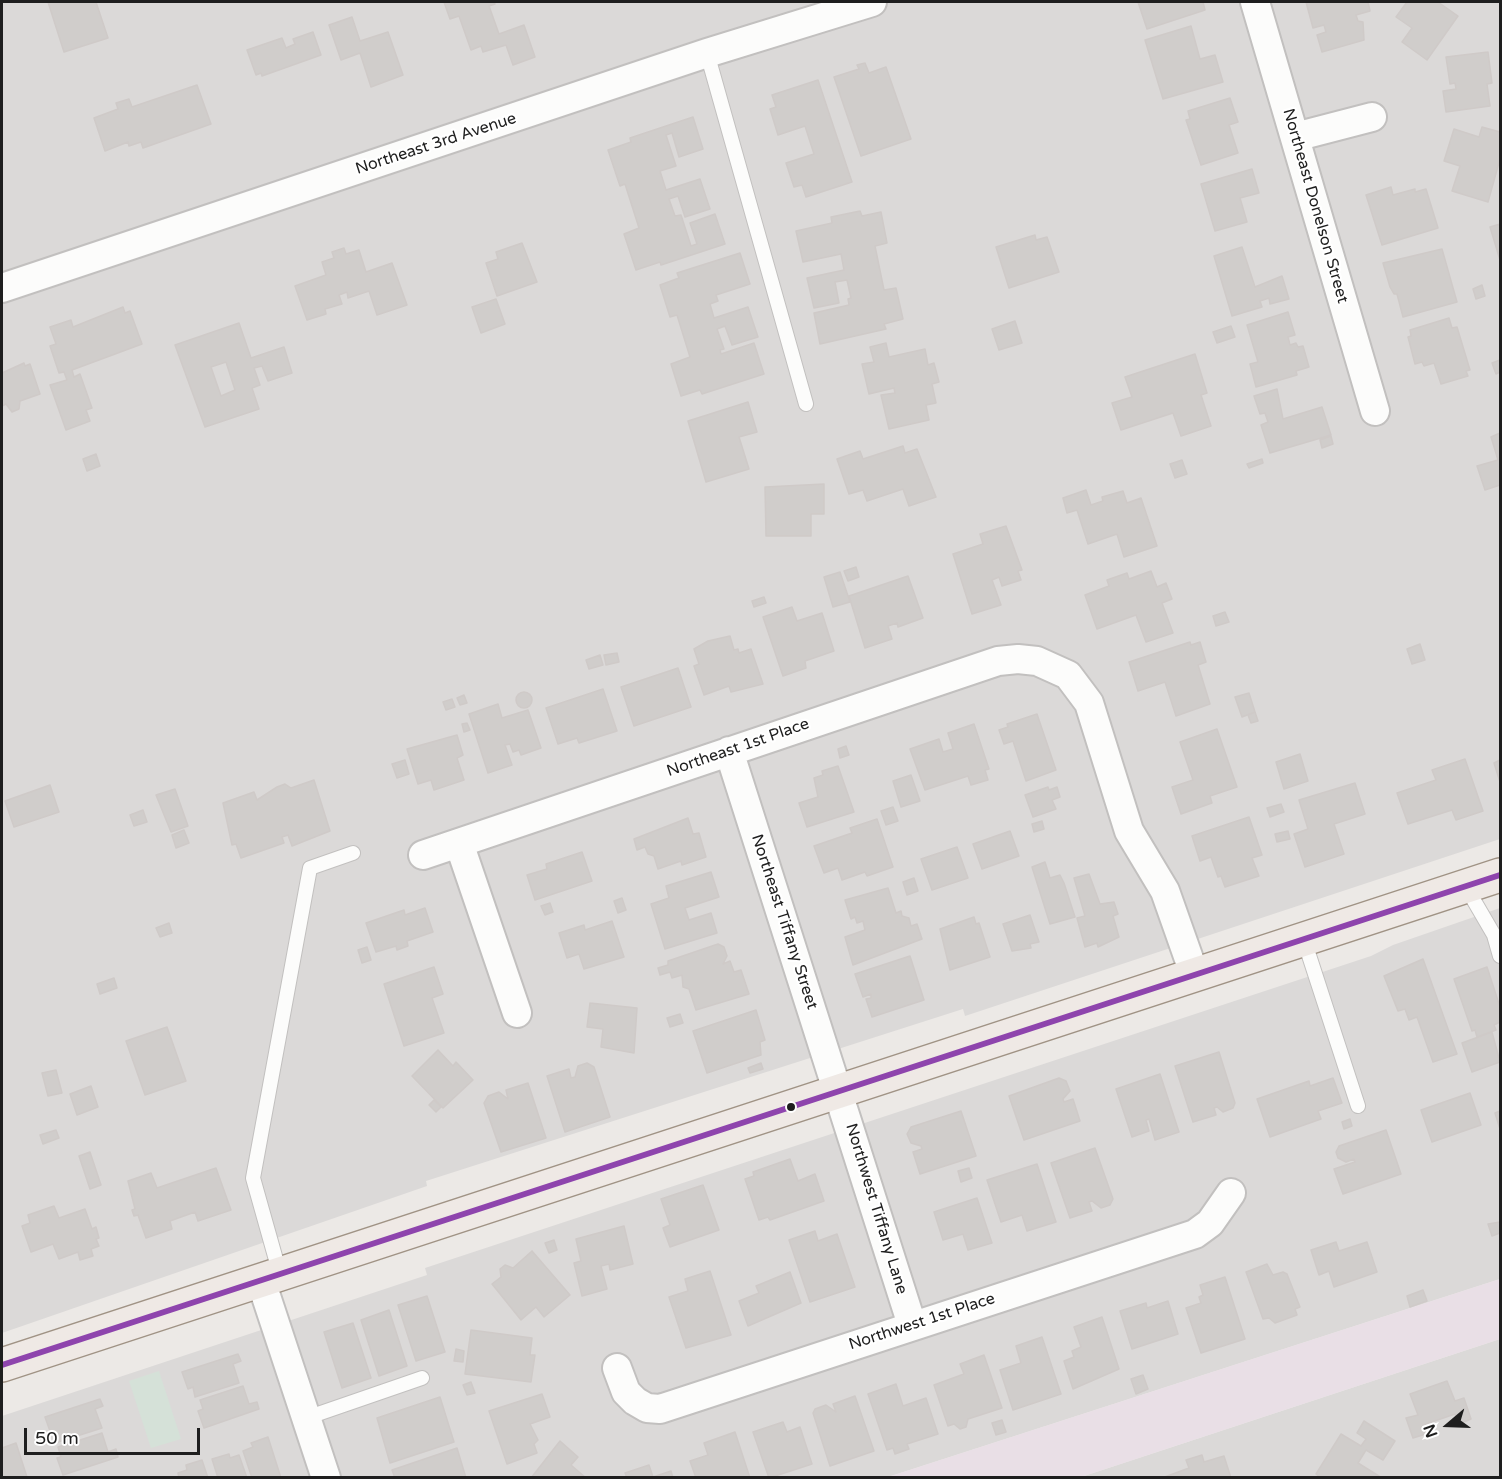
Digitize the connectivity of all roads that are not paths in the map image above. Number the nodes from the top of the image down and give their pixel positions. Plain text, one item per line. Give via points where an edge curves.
1 (872, 2) edge
2 (1255, 2) edge
3 (707, 53) junction
4 (1372, 117) dead end
5 (1295, 137) junction
6 (2, 288) edge
7 (806, 404) dead end
8 (1375, 411) dead end
9 (729, 751) junction
10 (459, 843) junction
11 (352, 853) dead end
12 (423, 855) dead end
13 (1500, 875) edge
14 (1466, 887) junction
15 (1304, 940) junction
16 (1500, 956) edge
17 (1195, 976) junction
18 (517, 1013) dead end
19 (839, 1093) junction
20 (1358, 1106) dead end
21 (1231, 1193) dead end
22 (271, 1277) junction
23 (912, 1325) junction
24 (2, 1365) edge
25 (617, 1368) dead end
26 (422, 1378) dead end
27 (306, 1418) junction
28 (326, 1478) edge

1 - 3 street, Northeast 3rd Avenue
2 - 5 street, Northeast Donelson Street
3 - 6 street, Northeast 3rd Avenue
3 - 7 lane
4 - 5 street
5 - 8 street, Northeast Donelson Street
9 - 10 street, Northeast 1st Place
9 - 17 street, Northeast 1st Place via 998,661 1018,659 1055,667 1068,675 1089,703 1129,831 1165,891
9 - 19 street, Northeast Tiffany Street
10 - 12 street, Northeast 1st Place
10 - 18 street
11 - 22 lane via 310,868 253,1178
13 - 14 main road
14 - 15 main road
14 - 16 lane via 1494,935
15 - 17 main road
15 - 20 lane
17 - 19 main road
19 - 22 main road
19 - 23 street, Northwest Tiffany Lane
21 - 23 street, Northwest 1st Place via 1210,1223 1195,1234
22 - 24 main road
22 - 27 street
23 - 25 street, Northwest 1st Place via 660,1409 647,1408 635,1401 626,1392
26 - 27 lane
27 - 28 street

